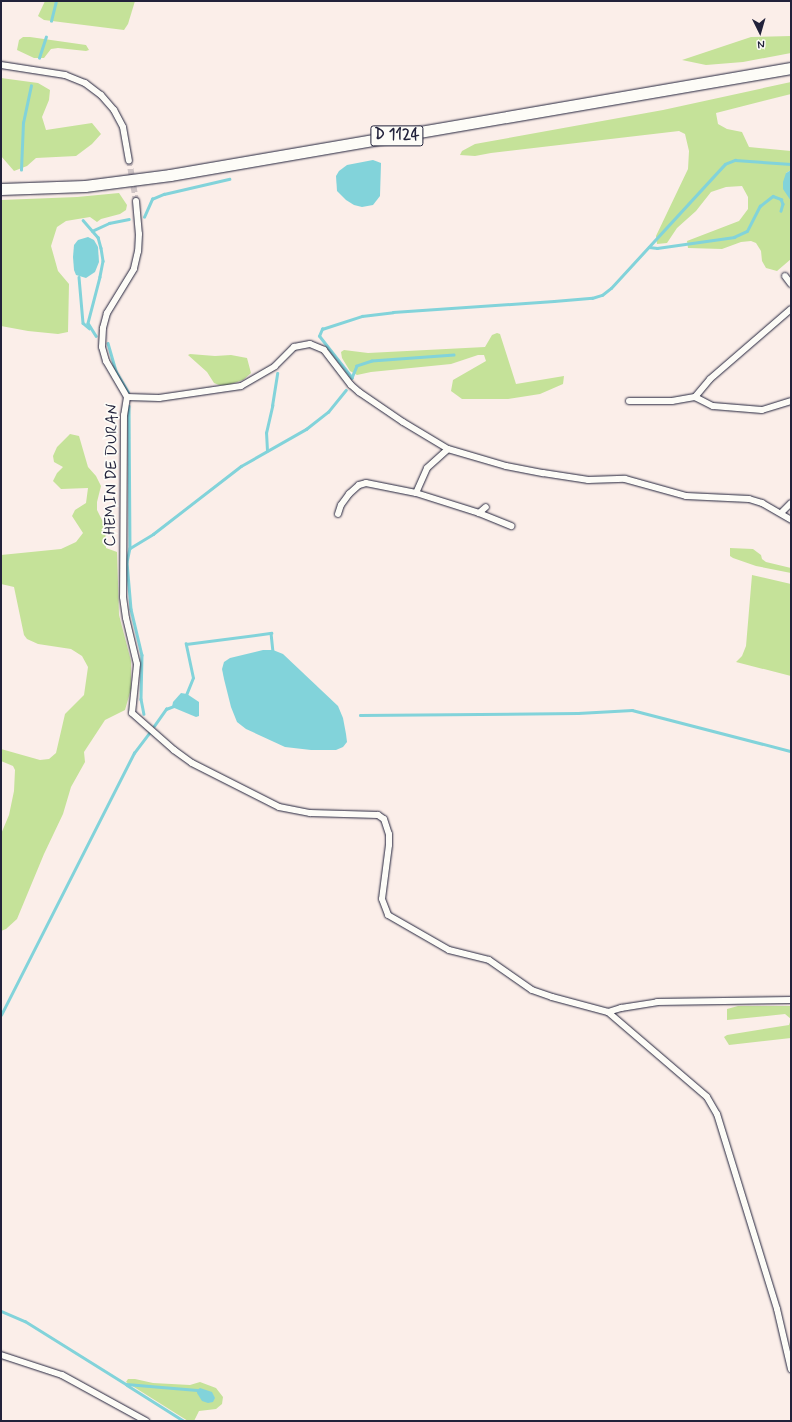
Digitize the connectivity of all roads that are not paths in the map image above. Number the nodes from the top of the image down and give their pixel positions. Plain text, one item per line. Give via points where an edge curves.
1 (1, 65) edge
2 (791, 68) edge
3 (129, 160) tunnel mouth
4 (1, 190) edge
5 (136, 201) tunnel mouth
6 (785, 276) dead end
7 (791, 284) edge
8 (791, 309) edge
9 (127, 397) junction
10 (695, 397) junction
11 (629, 401) dead end
12 (791, 401) edge
13 (448, 449) junction
14 (416, 493) junction
15 (791, 503) edge
16 (486, 507) dead end
17 (479, 513) junction
18 (781, 513) junction
19 (338, 514) dead end
20 (791, 520) edge
21 (512, 526) dead end
22 (791, 1000) edge
23 (608, 1012) junction
24 (1, 1355) edge
25 (791, 1369) edge
26 (146, 1421) edge

1 - 3 street via 65,75 85,83 101,95 114,110 123,127
2 - 4 highway, D 1124 via 170,175 85,186
5 - 9 street, CHEMIN DE DURAN via 139,234 134,269 107,313 102,347 106,361
6 - 7 street
8 - 10 street via 710,379
9 - 13 street via 158,398 241,386 275,366 294,347 310,344 324,350 358,392
9 - 23 street, CHEMIN DE DURAN via 124,415 124,597 126,618 137,664 132,713 192,763 279,807 310,813 378,815 384,819 389,834 382,899 388,915 449,950 489,960 532,990
10 - 11 street via 672,401
10 - 12 street via 713,406 762,410
13 - 14 street via 427,468
13 - 18 street via 506,466 557,475 588,480 625,479 686,496 749,499
14 - 17 street
14 - 19 street via 366,483 359,485 349,494
15 - 18 street
16 - 17 street
17 - 21 street
18 - 20 street
22 - 23 street via 657,1002
23 - 25 street via 707,1097 713,1105 777,1309
24 - 26 street via 62,1375

